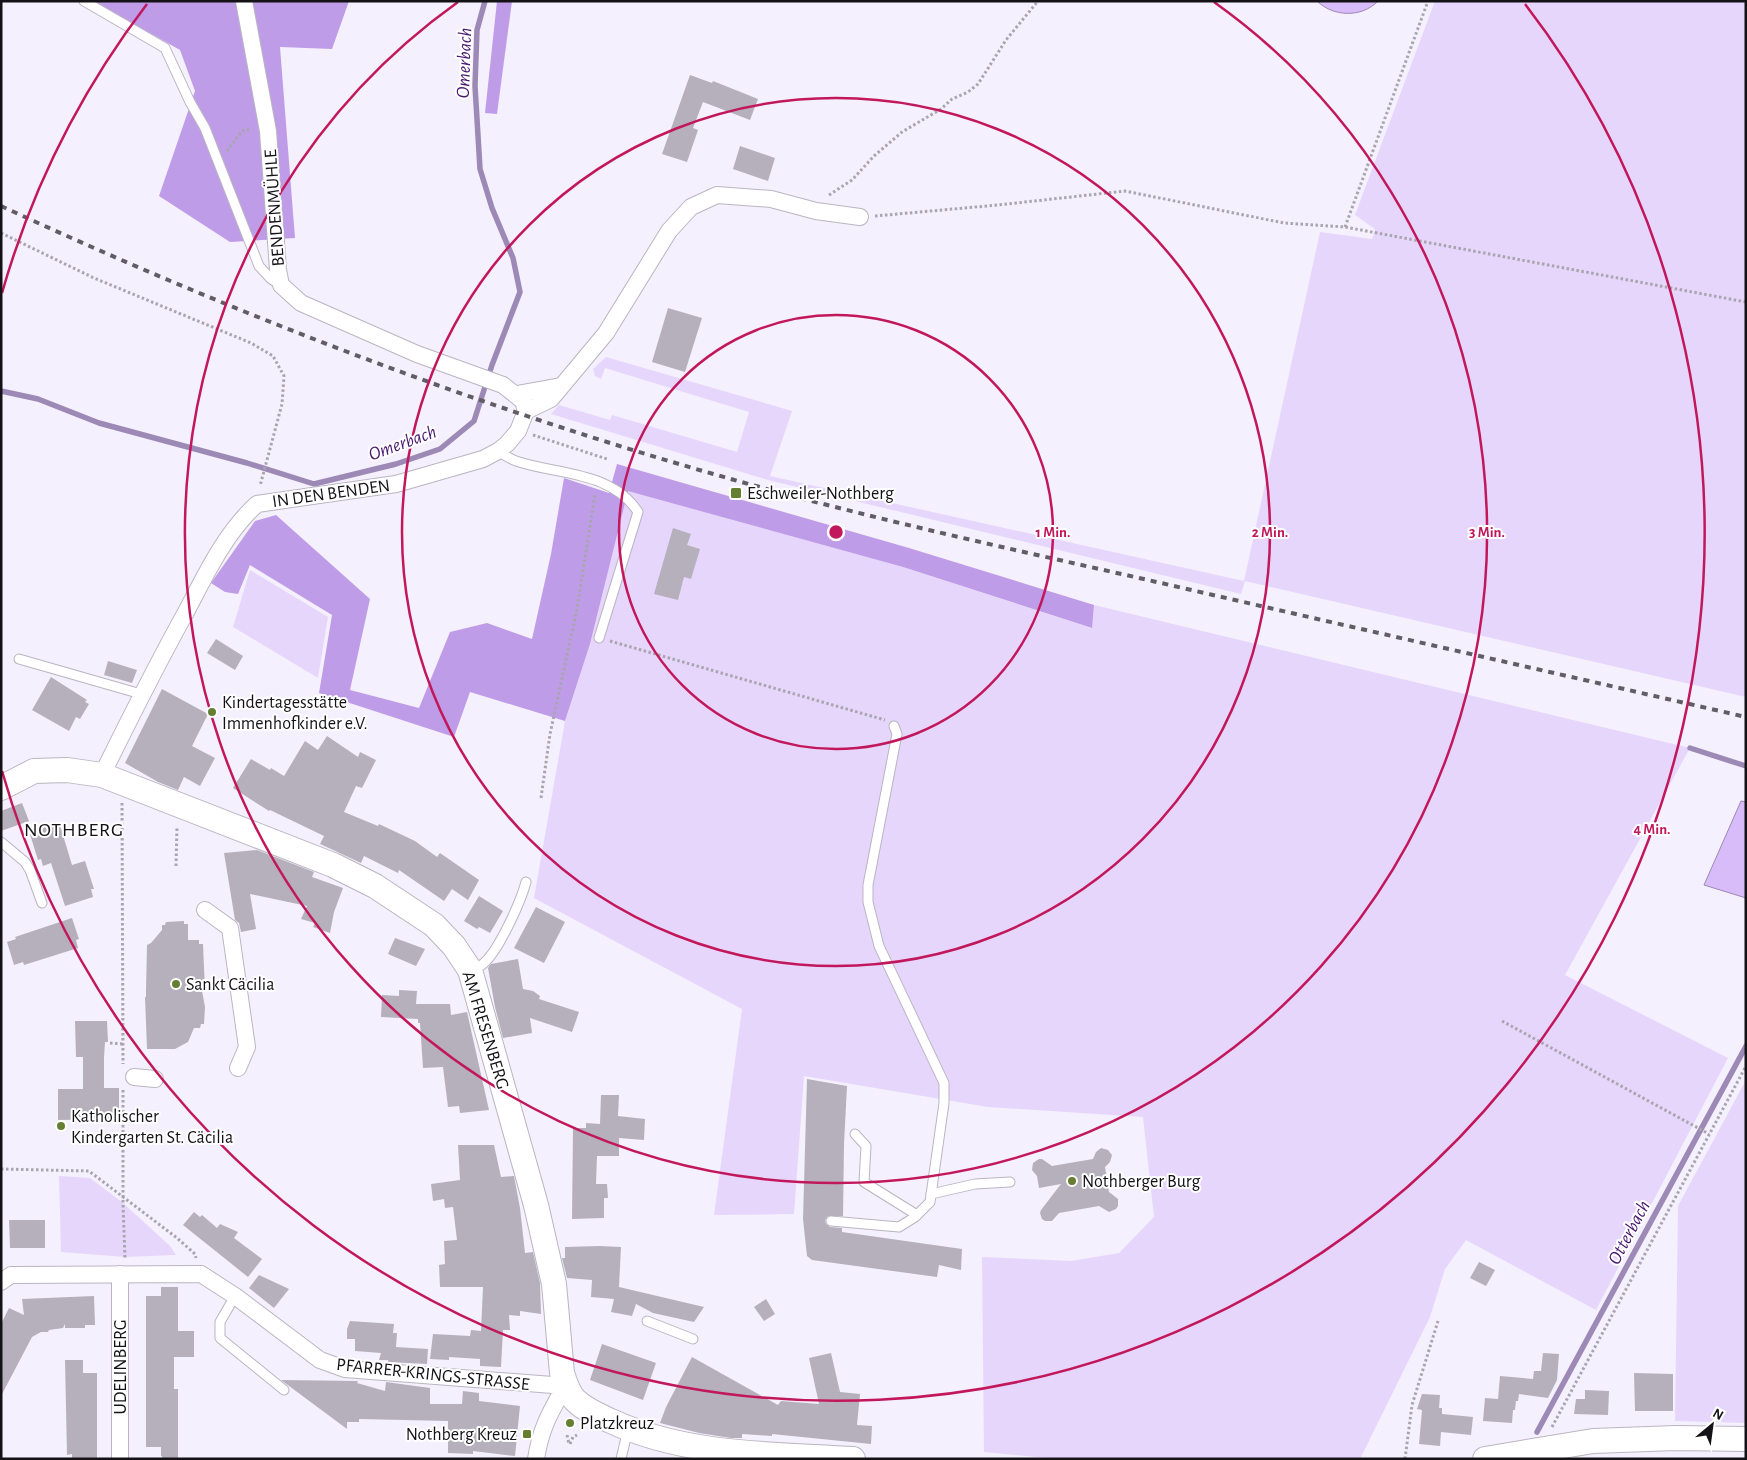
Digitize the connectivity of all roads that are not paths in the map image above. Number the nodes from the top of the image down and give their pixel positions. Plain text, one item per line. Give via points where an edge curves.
1 (84, 1) edge
2 (244, 1) edge
3 (860, 217) road end
4 (282, 285) junction
5 (561, 386) junction
6 (517, 394) junction
7 (526, 411) junction
8 (498, 452) junction
9 (599, 638) road end
10 (19, 659) dead end
11 (141, 694) junction
12 (894, 726) road end
13 (113, 779) junction
14 (1, 788) edge
15 (1, 842) edge
16 (526, 882) dead end
17 (42, 903) dead end
18 (205, 910) dead end
19 (470, 970) junction
20 (238, 1068) dead end
21 (129, 1076) road end
22 (155, 1079) dead end
23 (856, 1134) dead end
24 (1010, 1182) dead end
25 (931, 1194) junction
26 (917, 1215) junction
27 (832, 1221) dead end
28 (123, 1274) junction
29 (3, 1277) edge
30 (235, 1296) junction
31 (647, 1321) dead end
32 (693, 1339) dead end
33 (565, 1386) junction
34 (284, 1390) dead end
35 (628, 1429) junction
36 (1746, 1439) edge
37 (120, 1459) edge
38 (536, 1459) edge
39 (620, 1459) edge
40 (853, 1459) edge
41 (1485, 1459) edge

1 - 4 lane via 165,48 205,128 259,266
2 - 4 street, BENDENMÜHLE via 268,131 278,270
3 - 5 street via 816,211 772,198 717,196 691,207 669,231 606,333
4 - 6 street, BENDENMÜHLE via 300,303 417,354 503,385
5 - 6 street
5 - 7 street via 551,399
6 - 7 street, BENDENMÜHLE
7 - 8 street, IN DEN BENDEN via 518,430
8 - 9 lane via 515,460 597,481 618,491 638,512
8 - 11 street, IN DEN BENDEN via 396,484 257,504 242,518 216,556
10 - 11 lane
11 - 13 street, IN DEN BENDEN
12 - 25 lane via 897,734 868,885 868,902 879,946 944,1083
13 - 14 street, AM FRESENBERG via 67,770 34,771
13 - 19 street, AM FRESENBERG via 333,865 375,886 434,925
15 - 17 lane via 26,862
16 - 19 lane via 522,898 492,952 484,963
18 - 20 street via 230,928 247,1047
19 - 33 street, AM FRESENBERG via 536,1205 554,1284
21 - 22 street
23 - 26 lane via 866,1146 864,1182
24 - 25 lane via 975,1184
25 - 26 lane via 930,1202
26 - 27 lane via 899,1227
28 - 29 street
28 - 30 street, PFARRER-KRINGS-STRASSE via 201,1274
28 - 37 street, UDELINBERG
30 - 33 street, PFARRER-KRINGS-STRASSE via 320,1360 333,1366
30 - 34 lane via 220,1322 220,1338
31 - 32 lane
33 - 35 street via 588,1410
33 - 38 street via 545,1422
35 - 39 lane
35 - 40 street via 717,1451
36 - 41 street via 1593,1441

